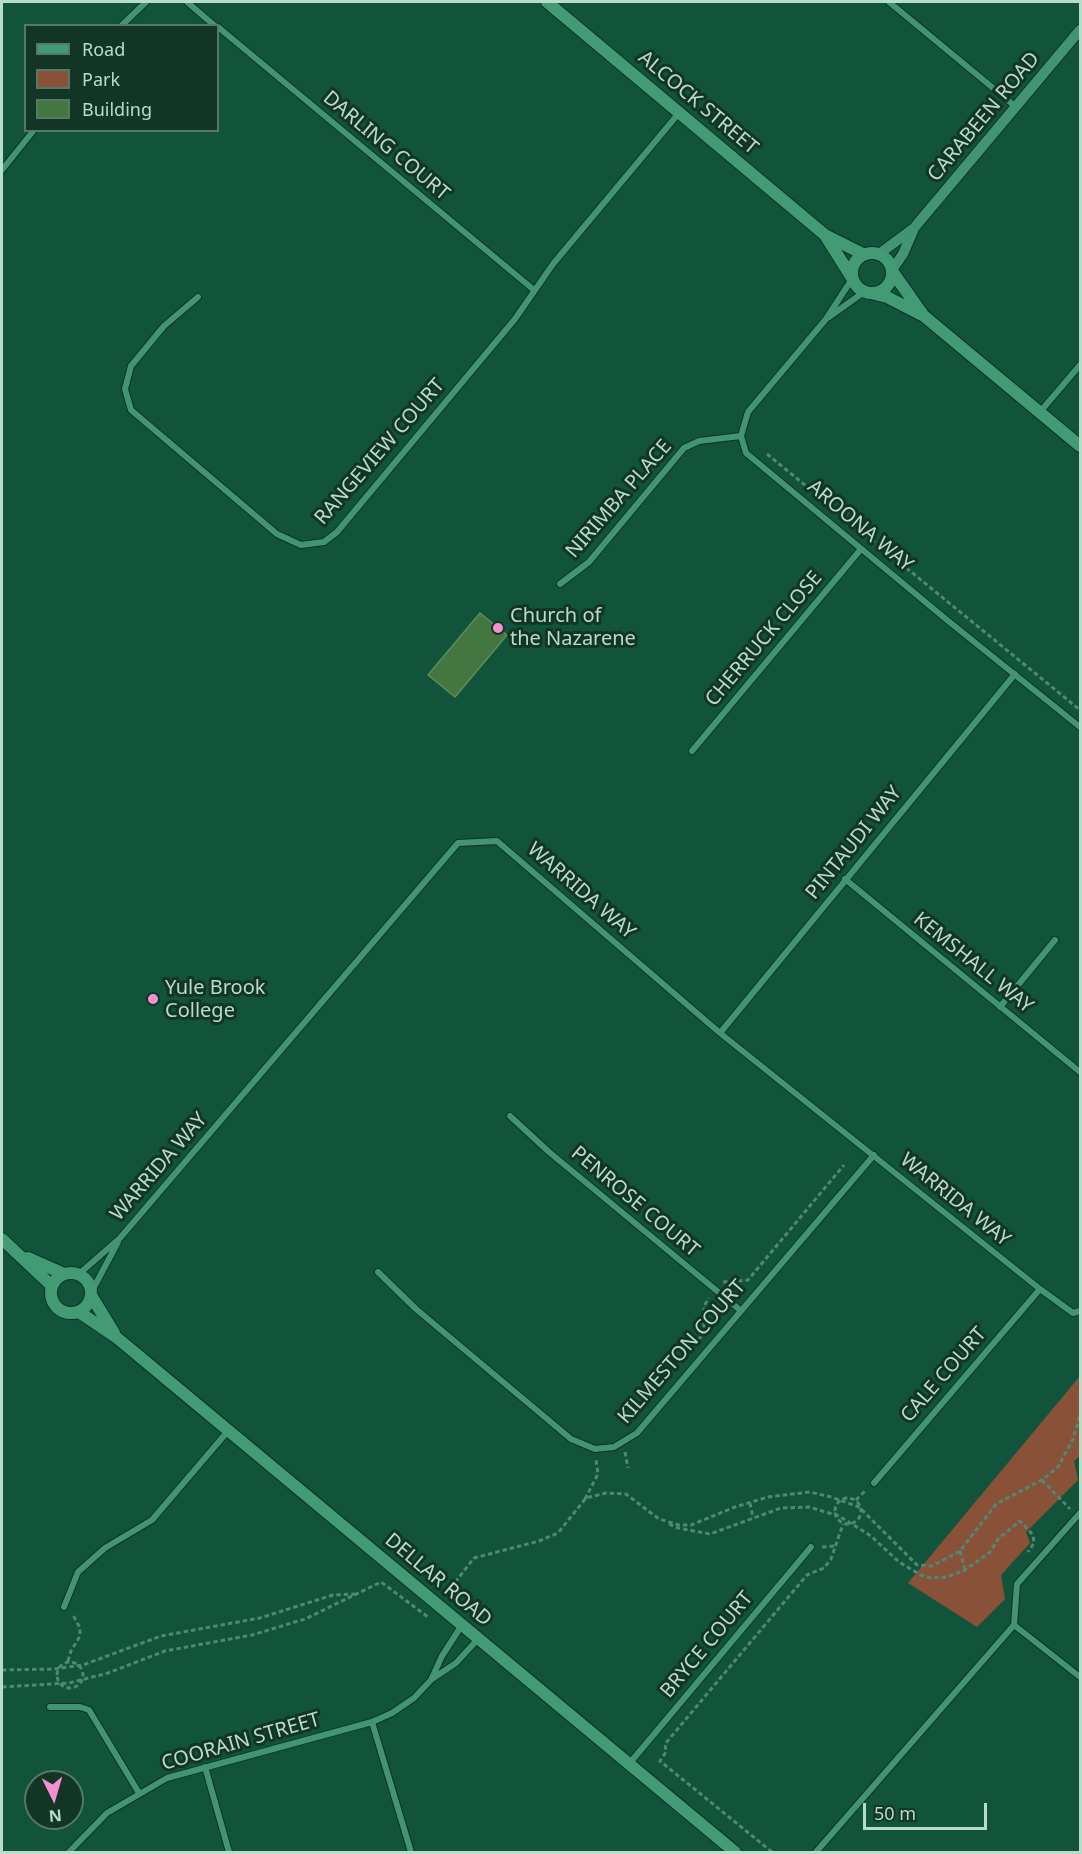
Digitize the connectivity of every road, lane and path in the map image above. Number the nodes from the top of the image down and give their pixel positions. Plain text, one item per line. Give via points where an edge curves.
1 (146, 2) edge
2 (187, 2) edge
3 (547, 2) edge
4 (889, 2) edge
5 (124, 24) edge
6 (214, 24) edge
7 (219, 28) edge
8 (1080, 30) edge
9 (669, 76) dead end
10 (663, 85) dead end
11 (1017, 107) junction
12 (679, 114) junction
13 (32, 132) edge
14 (2, 170) edge
15 (914, 228) junction
16 (825, 235) junction
17 (863, 254) junction
18 (879, 254) junction
19 (892, 271) junction
20 (852, 278) junction
21 (534, 290) junction
22 (867, 292) junction
23 (198, 297) dead end
24 (924, 316) junction
25 (826, 319) junction
26 (1080, 365) edge
27 (1040, 412) junction
28 (741, 436) junction
29 (1080, 446) edge
30 (761, 448) dead end
31 (861, 549) junction
32 (560, 584) dead end
33 (1015, 674) junction
34 (1080, 710) edge
35 (1080, 727) edge
36 (692, 751) dead end
37 (845, 879) junction
38 (1055, 940) dead end
39 (1000, 1007) junction
40 (720, 1034) junction
41 (1080, 1072) edge
42 (510, 1116) dead end
43 (874, 1155) junction
44 (844, 1165) dead end
45 (120, 1238) junction
46 (2, 1239) edge
47 (19, 1254) junction
48 (378, 1272) dead end
49 (64, 1274) junction
50 (79, 1274) junction
51 (52, 1286) junction
52 (1040, 1289) junction
53 (716, 1290) junction
54 (92, 1294) junction
55 (740, 1310) junction
56 (1080, 1311) edge
57 (79, 1312) junction
58 (116, 1337) junction
59 (655, 1392) dead end
60 (1080, 1415) edge
61 (228, 1430) junction
62 (624, 1443) junction
63 (595, 1449) junction
64 (628, 1468) dead end
65 (1042, 1480) junction
66 (874, 1483) dead end
67 (584, 1500) junction
68 (840, 1500) junction
69 (750, 1503) junction
70 (862, 1509) junction
71 (835, 1514) junction
72 (1079, 1515) edge
73 (753, 1518) junction
74 (659, 1519) junction
75 (843, 1524) junction
76 (852, 1524) junction
77 (811, 1547) dead end
78 (960, 1551) junction
79 (1024, 1560) dead end
80 (965, 1570) junction
81 (357, 1593) junction
82 (446, 1594) dead end
83 (64, 1607) joint
84 (428, 1617) dead end
85 (462, 1625) junction
86 (1014, 1625) junction
87 (478, 1639) junction
88 (68, 1661) junction
89 (79, 1666) junction
90 (57, 1669) junction
91 (2, 1670) edge
92 (1080, 1677) edge
93 (82, 1680) junction
94 (431, 1680) junction
95 (60, 1684) junction
96 (2, 1687) edge
97 (50, 1707) dead end
98 (372, 1722) junction
99 (629, 1764) junction
100 (205, 1767) junction
101 (139, 1793) junction
102 (69, 1852) edge
103 (229, 1852) edge
104 (411, 1852) edge
105 (735, 1852) edge
106 (772, 1852) edge
107 (816, 1852) edge

1 - 5 street
2 - 6 street, DARLING COURT
3 - 12 main road, ALCOCK STREET
4 - 11 street
7 - 21 street, DARLING COURT
8 - 11 street, CARABEEN ROAD
9 - 10 path
11 - 15 street, CARABEEN ROAD
12 - 16 main road, ALCOCK STREET
12 - 21 street, RANGEVIEW COURT
13 - 14 street
15 - 18 street, CARABEEN ROAD
15 - 19 street, CARABEEN ROAD
16 - 17 main road, ALCOCK STREET
16 - 20 main road, ALCOCK STREET
17 - 18 main road
17 - 20 main road via 852,267
18 - 19 main road via 890,263
19 - 22 main road via 886,287
19 - 24 main road
20 - 22 main road
20 - 25 street
21 - 23 street, RANGEVIEW COURT via 515,319 337,532 324,542 308,546 277,534 131,410 125,389 131,366 164,326
22 - 24 main road via 887,297
22 - 25 street
24 - 27 main road
25 - 28 street via 748,412
26 - 27 street
27 - 29 main road
28 - 31 street, AROONA WAY via 746,453
28 - 32 street, NIRIMBA PLACE via 699,441 684,448 589,562
30 - 34 path
31 - 33 street, AROONA WAY
31 - 36 street, CHERRUCK CLOSE
33 - 35 street, AROONA WAY
33 - 37 street, PINTAUDI WAY
37 - 39 street, KEMSHALL WAY
37 - 40 street, PINTAUDI WAY
38 - 39 street
39 - 41 street, KEMSHALL WAY
40 - 43 street, WARRIDA WAY
40 - 45 street, WARRIDA WAY via 497,841 458,843
42 - 53 street, PENROSE COURT
43 - 52 street, WARRIDA WAY
43 - 55 street, KILMESTON COURT
44 - 53 path via 748,1280 721,1282
45 - 50 street, WARRIDA WAY
45 - 54 street, WARRIDA WAY
46 - 47 main road
47 - 49 main road
47 - 51 main road
48 - 63 street via 416,1309 571,1439
49 - 50 main road
49 - 51 main road
50 - 54 main road via 88,1281
51 - 57 main road via 51,1297 56,1306 69,1313
52 - 56 street, WARRIDA WAY via 1073,1312
52 - 66 street, CALE COURT
53 - 55 street, PENROSE COURT
53 - 59 path via 704,1306 704,1333
54 - 57 main road via 86,1308
54 - 58 main road, DELLAR ROAD
55 - 62 street, KILMESTON COURT via 637,1433
57 - 58 main road, DELLAR ROAD
58 - 61 main road, DELLAR ROAD
60 - 65 path via 1058,1467
61 - 83 street via 152,1520 105,1548 78,1572
61 - 85 main road, DELLAR ROAD
62 - 63 street, KILMESTON COURT
62 - 64 path
63 - 67 path via 598,1474
65 - 72 path
65 - 78 path via 996,1503
67 - 74 path via 606,1493 626,1494
67 - 82 path via 558,1533 474,1558
68 - 69 path via 810,1492
68 - 70 path via 852,1498
68 - 71 path
69 - 73 path
69 - 74 path via 691,1525 679,1526
70 - 76 path via 859,1519
70 - 78 path via 917,1565 932,1566
71 - 73 path via 809,1507 781,1508
71 - 75 path
71 - 76 path
72 - 86 street via 1017,1584
73 - 74 path via 710,1533 678,1528
75 - 76 path
75 - 106 path via 831,1559 824,1568 807,1575 666,1744 660,1761
76 - 80 path via 921,1575 947,1576
77 - 99 street, BRYCE COURT
78 - 80 path
79 - 80 path via 1034,1543 1033,1535 1020,1521 998,1539 990,1552
81 - 84 path via 381,1582
81 - 89 path via 333,1595 260,1618 161,1636
81 - 93 path via 305,1619 252,1635 165,1651
83 - 88 path via 76,1617 80,1628
85 - 87 main road, DELLAR ROAD
85 - 94 street, COORAIN STREET
86 - 92 street
86 - 107 street
87 - 94 street, COORAIN STREET via 456,1663
87 - 99 main road, DELLAR ROAD
88 - 89 path
88 - 90 path
89 - 90 path
89 - 93 path
90 - 91 path
90 - 95 path
93 - 95 path
94 - 98 street, COORAIN STREET via 414,1698
95 - 96 path
97 - 101 street via 89,1710
98 - 100 street, COORAIN STREET
98 - 104 street
99 - 105 main road, DELLAR ROAD
100 - 101 street, COORAIN STREET via 167,1778
100 - 103 street
101 - 102 street, COORAIN STREET via 107,1813

